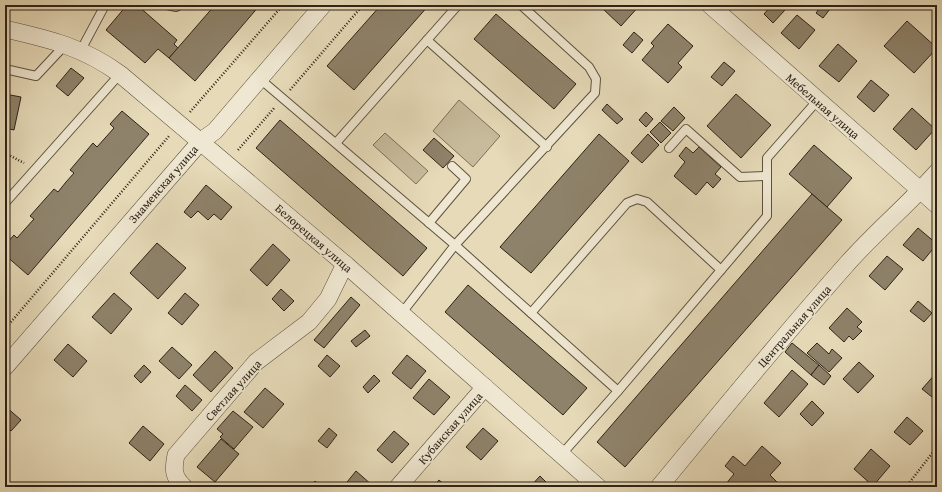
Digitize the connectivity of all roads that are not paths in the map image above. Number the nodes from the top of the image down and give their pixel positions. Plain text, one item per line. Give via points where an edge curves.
1 (105, 5) edge
2 (167, 5) edge
3 (180, 5) edge
4 (323, 5) edge
5 (458, 5) edge
6 (521, 5) edge
7 (712, 6) edge
8 (5, 29) edge
9 (427, 40) junction
10 (74, 47) junction
11 (5, 69) edge
12 (120, 74) junction
13 (260, 79) junction
14 (817, 101) junction
15 (201, 141) junction
16 (336, 143) junction
17 (546, 147) junction
18 (669, 148) dead end
19 (452, 166) dead end
20 (937, 172) edge
21 (767, 176) junction
22 (920, 191) junction
23 (5, 203) edge
24 (937, 205) edge
25 (429, 223) junction
26 (455, 245) junction
27 (345, 264) junction
28 (721, 270) junction
29 (531, 312) junction
30 (401, 314) junction
31 (5, 367) edge
32 (485, 387) junction
33 (618, 391) junction
34 (562, 454) junction
35 (184, 487) edge
36 (398, 487) edge
37 (598, 487) edge
38 (659, 487) edge

1 - 10 lane
2 - 3 lane
4 - 13 street, Знаменская улица
5 - 9 lane
6 - 17 lane via 589,67 596,79 595,93
7 - 14 street, Мебельная улица
8 - 10 street, Белорецкая улица
9 - 16 lane
9 - 17 lane
10 - 11 lane via 36,76
10 - 12 street, Белорецкая улица
12 - 15 street, Белорецкая улица
12 - 23 lane
13 - 15 street, Знаменская улица via 215,131
13 - 16 lane
14 - 21 lane via 767,158
14 - 22 street, Мебельная улица
15 - 27 street, Белорецкая улица
15 - 31 street, Знаменская улица
16 - 25 lane
17 - 26 lane
18 - 21 lane via 686,129 740,177
19 - 25 lane via 466,179
20 - 22 street, Центральная улица
21 - 28 lane via 767,216
22 - 24 street, Мебельная улица
22 - 38 street, Центральная улица via 847,264
25 - 26 lane
26 - 29 lane
26 - 30 lane
27 - 30 street, Белорецкая улица
27 - 35 street, Светлая улица via 328,299 309,322 256,362 176,455 173,471
28 - 29 lane via 647,202 637,199 627,203
28 - 33 lane
29 - 33 lane
30 - 32 street, Белорецкая улица
32 - 34 street, Белорецкая улица
32 - 36 street, Кубанская улица
33 - 34 lane
34 - 37 street, Белорецкая улица

